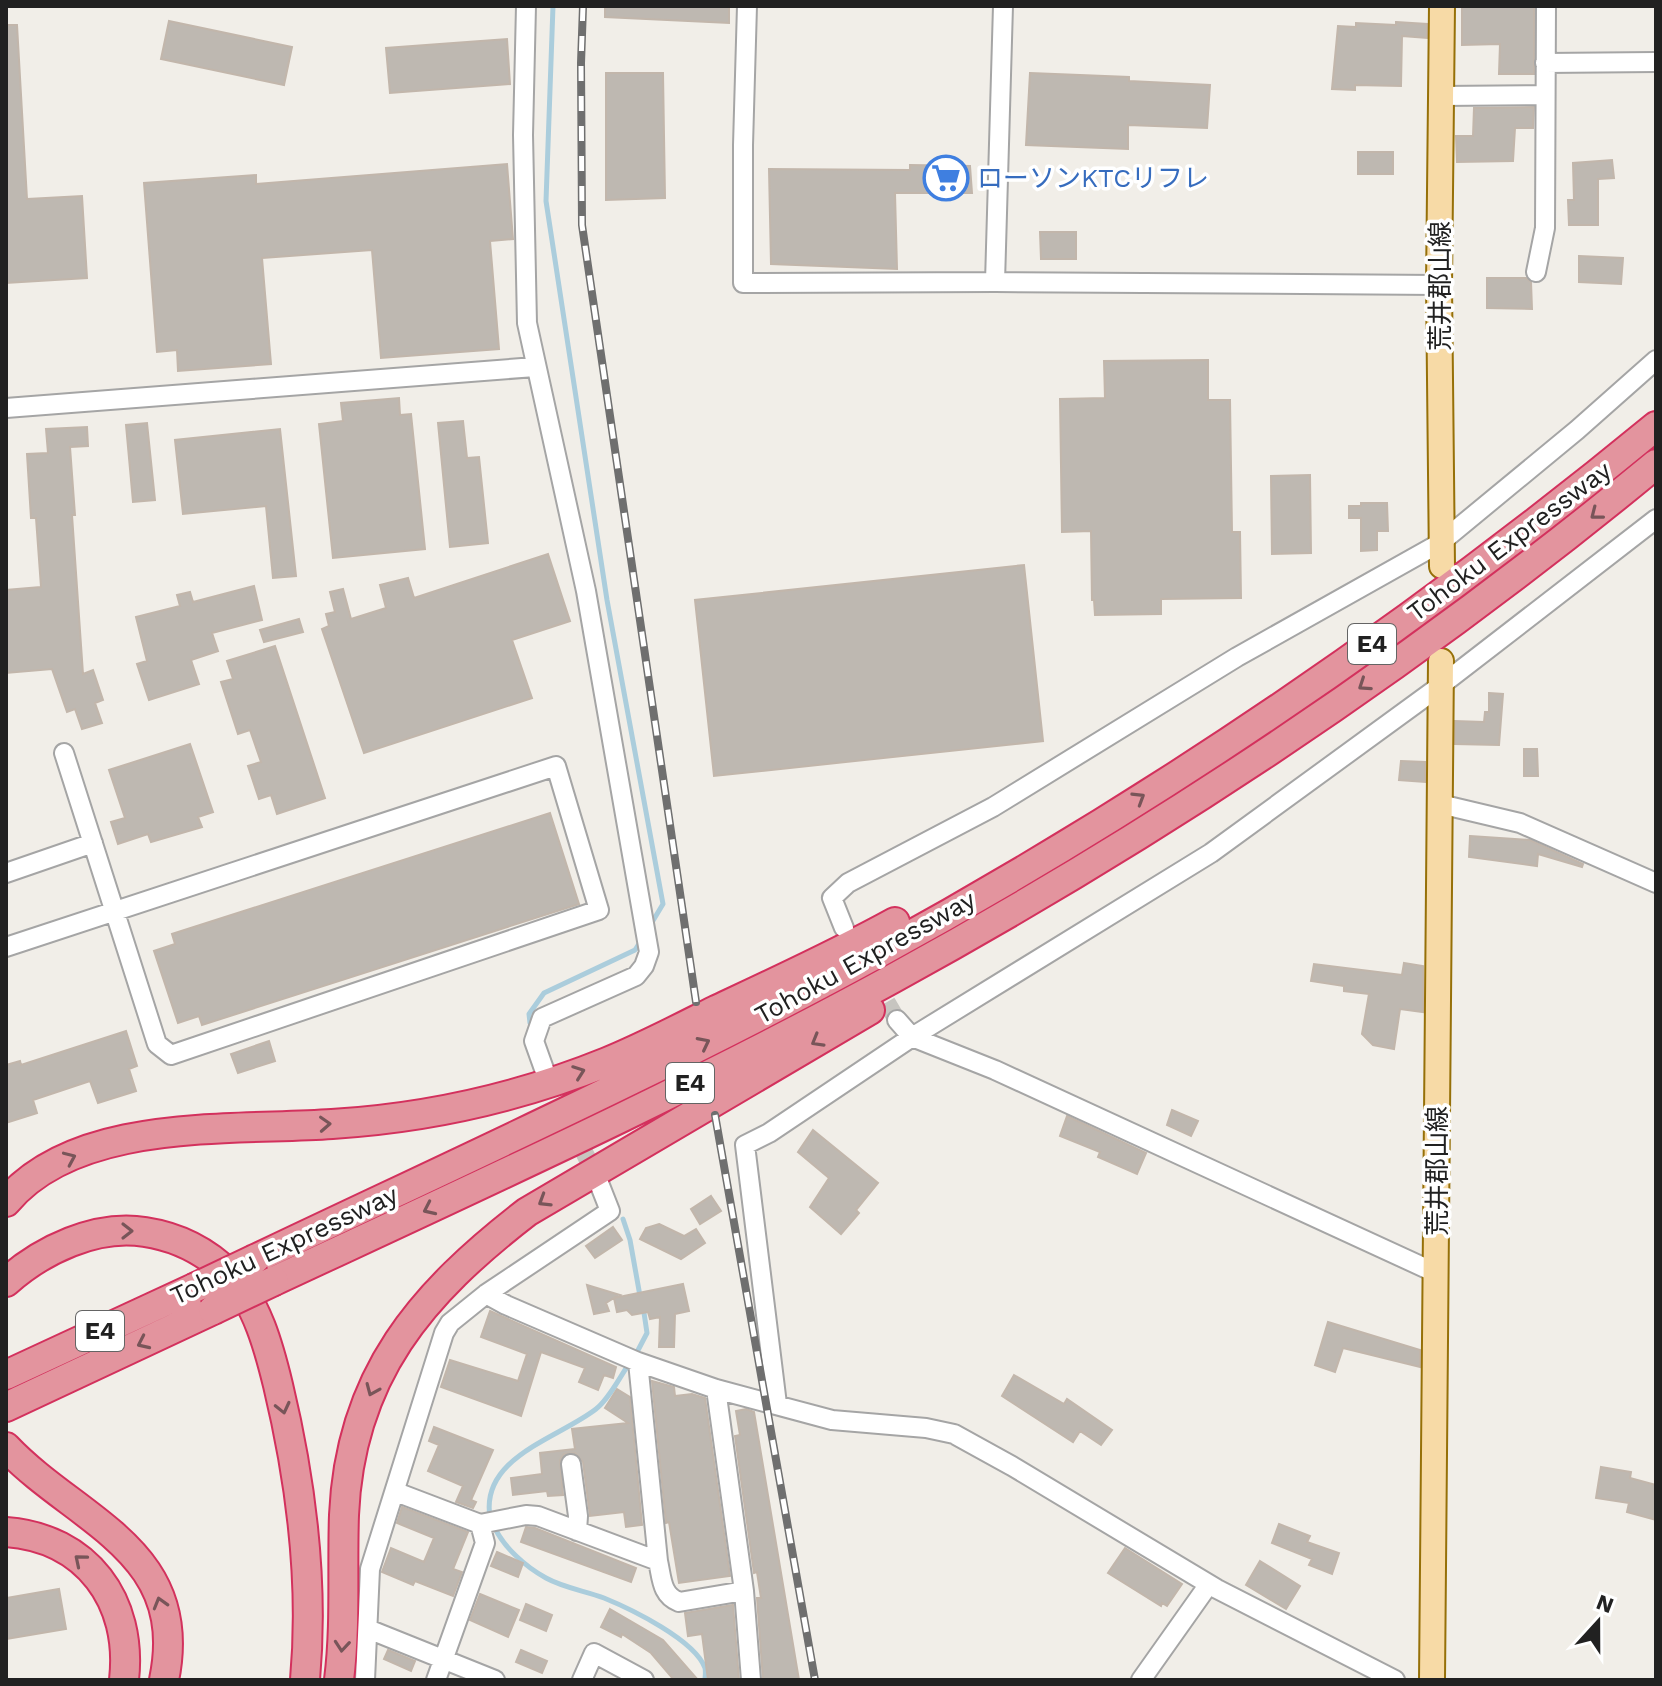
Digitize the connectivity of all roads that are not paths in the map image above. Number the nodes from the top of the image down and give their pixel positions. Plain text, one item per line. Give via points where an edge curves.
1 (526, 6) edge
2 (747, 6) edge
3 (1003, 6) edge
4 (1442, 6) edge
5 (1546, 6) edge
6 (1656, 62) edge
7 (1545, 63) junction
8 (1545, 95) junction
9 (1441, 96) junction
10 (1536, 272) dead end
11 (995, 282) junction
12 (1439, 285) junction
13 (1656, 360) edge
14 (535, 367) junction
15 (6, 408) edge
16 (1656, 426) edge
17 (1656, 464) edge
18 (1656, 519) edge
19 (1441, 554) junction
20 (1441, 661) dead end
21 (1440, 686) junction
22 (64, 753) dead end
23 (1440, 804) junction
24 (1073, 840) junction
25 (93, 843) junction
26 (1093, 861) junction
27 (6, 873) edge
28 (1656, 883) edge
29 (115, 911) junction
30 (844, 928) dead end
31 (6, 947) edge
32 (897, 1020) tunnel mouth
33 (912, 1037) junction
34 (544, 1069) tunnel mouth
35 (599, 1183) tunnel mouth
36 (6, 1202) edge
37 (1436, 1273) junction
38 (6, 1282) edge
39 (486, 1294) junction
40 (638, 1362) junction
41 (6, 1375) edge
42 (716, 1389) junction
43 (12, 1404) edge
44 (777, 1404) junction
45 (6, 1447) edge
46 (571, 1464) dead end
47 (396, 1492) junction
48 (480, 1524) junction
49 (577, 1531) junction
50 (6, 1532) edge
51 (658, 1561) junction
52 (1209, 1584) junction
53 (744, 1591) junction
54 (368, 1629) junction
55 (444, 1660) junction
56 (124, 1680) edge
57 (164, 1680) edge
58 (305, 1680) edge
59 (339, 1680) edge
60 (365, 1680) edge
61 (436, 1680) edge
62 (495, 1680) edge
63 (582, 1680) edge
64 (644, 1680) edge
65 (751, 1680) edge
66 (1141, 1680) edge
67 (1395, 1680) edge
68 (1432, 1680) edge

1 - 14 street via 526,308
2 - 11 street via 743,283
3 - 11 street
4 - 9 main road, 荒井郡山線
5 - 7 street
6 - 7 street
7 - 8 street
8 - 9 street
8 - 10 street via 1545,228
9 - 12 main road, 荒井郡山線
11 - 12 street
12 - 19 main road, 荒井郡山線
13 - 19 street
14 - 15 street
14 - 34 street via 586,591 649,952 636,976 542,1018 534,1041
24 -> 16 highway, Tohoku Expressway / E4 via 1434,600
17 -> 26 highway, Tohoku Expressway / E4 via 1378,675
18 - 21 street
19 - 30 street via 1237,657 993,807 848,883 832,898
20 - 21 main road, 荒井郡山線
21 - 23 main road, 荒井郡山線
21 - 33 street via 1211,853
22 - 25 street
23 - 28 street via 1520,823
23 - 37 main road, 荒井郡山線
36 -> 24 highway via 51,1167 126,1139 195,1129 419,1117 554,1081 798,972 967,882
41 -> 24 highway, Tohoku Expressway / E4, bridge via 567,1111 810,990
25 - 27 street
25 - 29 street
26 -> 43 highway, Tohoku Expressway / E4, bridge via 892,979 581,1138
26 -> 59 highway via 1000,930 901,993 527,1212 431,1296 387,1359 354,1447 344,1512
29 - 29 street via 157,1044 171,1055 599,910 556,766
29 - 31 street
32 - 33 street
33 - 37 street
33 - 44 street via 745,1145
35 - 39 street via 610,1211
37 - 68 main road, 荒井郡山線
38 -> 58 highway via 36,1260 87,1236 137,1230 196,1248 243,1292 268,1349 292,1450 308,1598
39 - 40 street
39 - 47 street via 450,1323 440,1340
40 - 42 street
40 - 51 street
42 - 44 street
42 - 53 street
44 - 52 street via 832,1420 954,1434
57 -> 45 highway via 166,1627 159,1597 138,1557
46 - 49 street
47 - 48 street
47 - 54 street via 370,1569
48 - 49 street via 532,1515
48 - 55 street via 485,1543
49 - 51 street
56 -> 50 highway via 120,1618 101,1581 57,1544
51 - 53 street via 665,1592 679,1602
52 - 66 street
52 - 67 street
53 - 65 street
54 - 55 street
54 - 60 street
55 - 61 street
55 - 62 street
63 - 64 street via 594,1653

